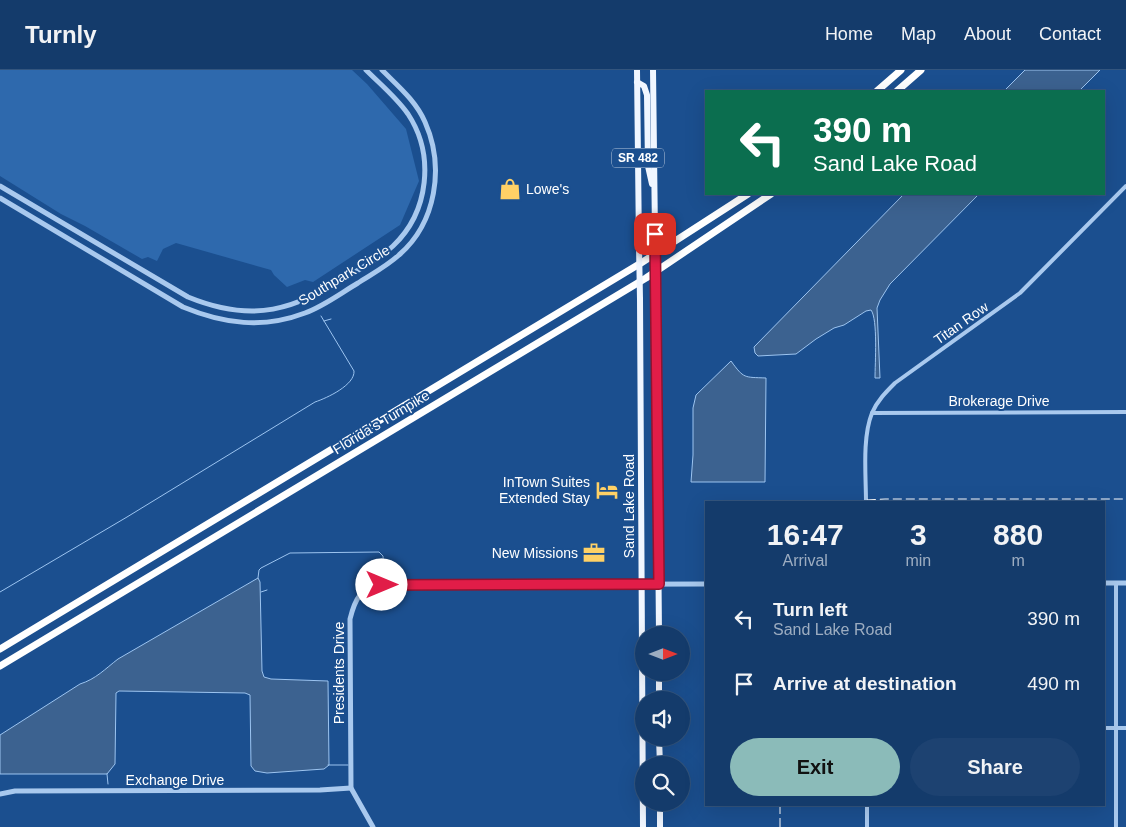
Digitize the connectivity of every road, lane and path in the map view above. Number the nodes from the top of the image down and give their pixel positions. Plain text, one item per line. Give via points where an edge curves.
1 (366, 70) edge
2 (382, 70) edge
3 (637, 70) edge
4 (653, 70) edge
5 (901, 70) edge
6 (921, 70) edge
7 (637, 82) junction
8 (878, 90) edge
9 (898, 90) edge
10 (0, 186) edge
11 (1126, 186) edge
12 (746, 195) edge
13 (770, 195) edge
14 (0, 198) edge
15 (655, 200) junction
16 (1126, 412) edge
17 (872, 413) junction
18 (866, 501) edge
19 (1105, 583) edge
20 (1116, 583) junction
21 (1126, 583) edge
22 (642, 584) junction
23 (659, 584) junction
24 (705, 584) edge
25 (659, 626) edge
26 (0, 649) edge
27 (0, 666) edge
28 (1105, 728) edge
29 (1116, 728) junction
30 (1126, 728) edge
31 (351, 788) junction
32 (0, 794) edge
33 (867, 806) edge
34 (660, 811) edge
35 (373, 827) edge
36 (643, 827) edge
37 (660, 827) edge
38 (867, 827) edge
39 (1116, 827) edge

1 - 10 street, Southpark Circle via 396,99 415,126 424,156 423,192 412,221 392,247 333,286 302,302 254,312 222,309 188,297
2 - 14 street, Southpark Circle via 404,91 425,122 431,138 436,174 434,194 412,241 400,255 306,313 254,323 203,315 183,307
3 - 7 main road, SR 482
4 - 15 main road, SR 482
5 - 8 highway
6 - 9 highway
7 - 15 main road via 644,86 647,95 648,166
7 - 22 main road, Sand Lake Road / SR 482, bridge
11 - 17 street, Titan Row via 1020,293 895,383
12 - 26 highway, Florida's Turnpike via 642,263
13 - 27 highway, Florida's Turnpike via 646,278
15 - 23 main road, Sand Lake Road / SR 482, bridge
16 - 17 street, Brokerage Drive
17 - 18 street, Titan Row via 867,431
19 - 20 street
20 - 21 street
20 - 29 street
22 - 23 street, Presidents Drive
22 - 31 street, Presidents Drive via 382,585 370,587 360,594 350,619
22 - 36 main road, Sand Lake Road / SR 482
23 - 24 street, Presidents Drive
23 - 25 main road, Sand Lake Road / SR 482
28 - 29 street
29 - 30 street
29 - 39 street
31 - 32 street, Exchange Drive
31 - 35 street, Presidents Drive
33 - 38 street
34 - 37 main road

